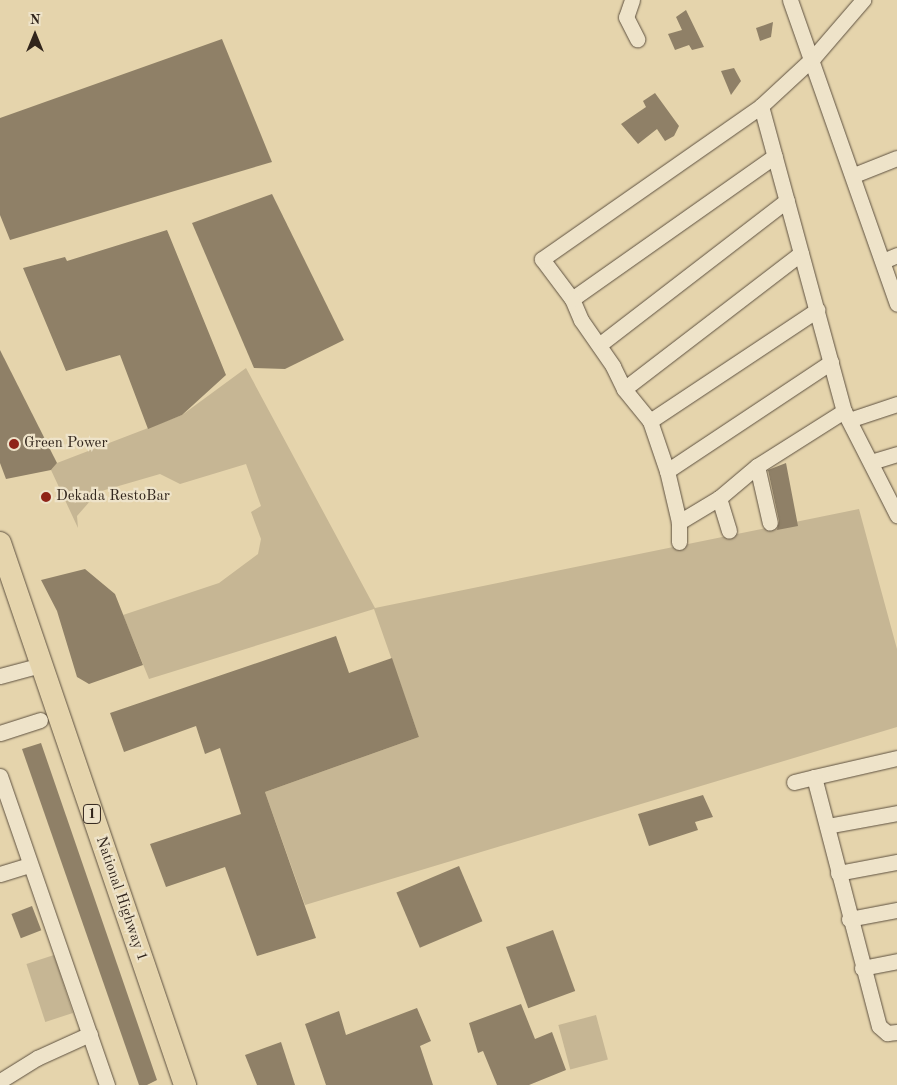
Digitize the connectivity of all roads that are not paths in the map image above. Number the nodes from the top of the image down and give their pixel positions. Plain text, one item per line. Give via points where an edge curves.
1 (632, 0) edge
2 (790, 0) edge
3 (863, 0) edge
4 (637, 39) dead end
5 (812, 58) junction
6 (761, 106) junction
7 (775, 156) junction
8 (897, 158) edge
9 (854, 175) junction
10 (786, 200) junction
11 (801, 253) junction
12 (890, 258) edge
13 (572, 299) junction
14 (897, 304) edge
15 (817, 310) junction
16 (599, 346) junction
17 (831, 362) junction
18 (624, 389) junction
19 (897, 404) edge
20 (846, 416) junction
21 (650, 421) junction
22 (897, 454) edge
23 (871, 462) junction
24 (757, 466) junction
25 (667, 471) junction
26 (719, 498) junction
27 (897, 513) edge
28 (679, 522) junction
29 (770, 523) dead end
30 (729, 530) dead end
31 (679, 542) dead end
32 (0, 543) edge
33 (41, 665) junction
34 (0, 676) edge
35 (40, 720) dead end
36 (0, 732) edge
37 (897, 758) edge
38 (0, 776) edge
39 (814, 777) junction
40 (794, 782) dead end
41 (4, 805) edge
42 (897, 813) edge
43 (827, 826) junction
44 (897, 862) edge
45 (30, 865) junction
46 (838, 873) junction
47 (0, 874) edge
48 (897, 910) edge
49 (849, 919) junction
50 (897, 961) edge
51 (862, 968) junction
52 (897, 1032) edge
53 (90, 1034) junction
54 (0, 1081) edge
55 (101, 1083) edge
56 (185, 1085) edge

1 - 4 street via 626,17
2 - 5 street
3 - 5 street
5 - 6 street
5 - 9 street
6 - 7 street
6 - 13 street via 542,259
7 - 10 street
7 - 13 street
8 - 9 street
9 - 12 street
10 - 11 street
10 - 16 street
11 - 15 street
11 - 18 street
12 - 14 street
13 - 16 street via 581,320
15 - 17 street
15 - 21 street
16 - 18 street
17 - 20 street
17 - 25 street
18 - 21 street
19 - 20 street
20 - 23 street
20 - 24 street
21 - 25 street
22 - 23 street
23 - 27 street
24 - 26 street
24 - 29 street
25 - 28 street
26 - 28 street
26 - 30 street
28 - 31 street
32 - 33 highway, National Highway 1 / 1
33 - 34 street
33 - 56 highway, National Highway 1 / 1
35 - 36 street
37 - 39 street
38 - 41 street
39 - 40 street
39 - 43 street
41 - 45 street
42 - 43 street
43 - 46 street
44 - 46 street
45 - 47 street
45 - 53 street
46 - 49 street
48 - 49 street
49 - 51 street
50 - 51 street
51 - 52 street via 879,1026 887,1033
53 - 54 street via 37,1058
53 - 55 street

